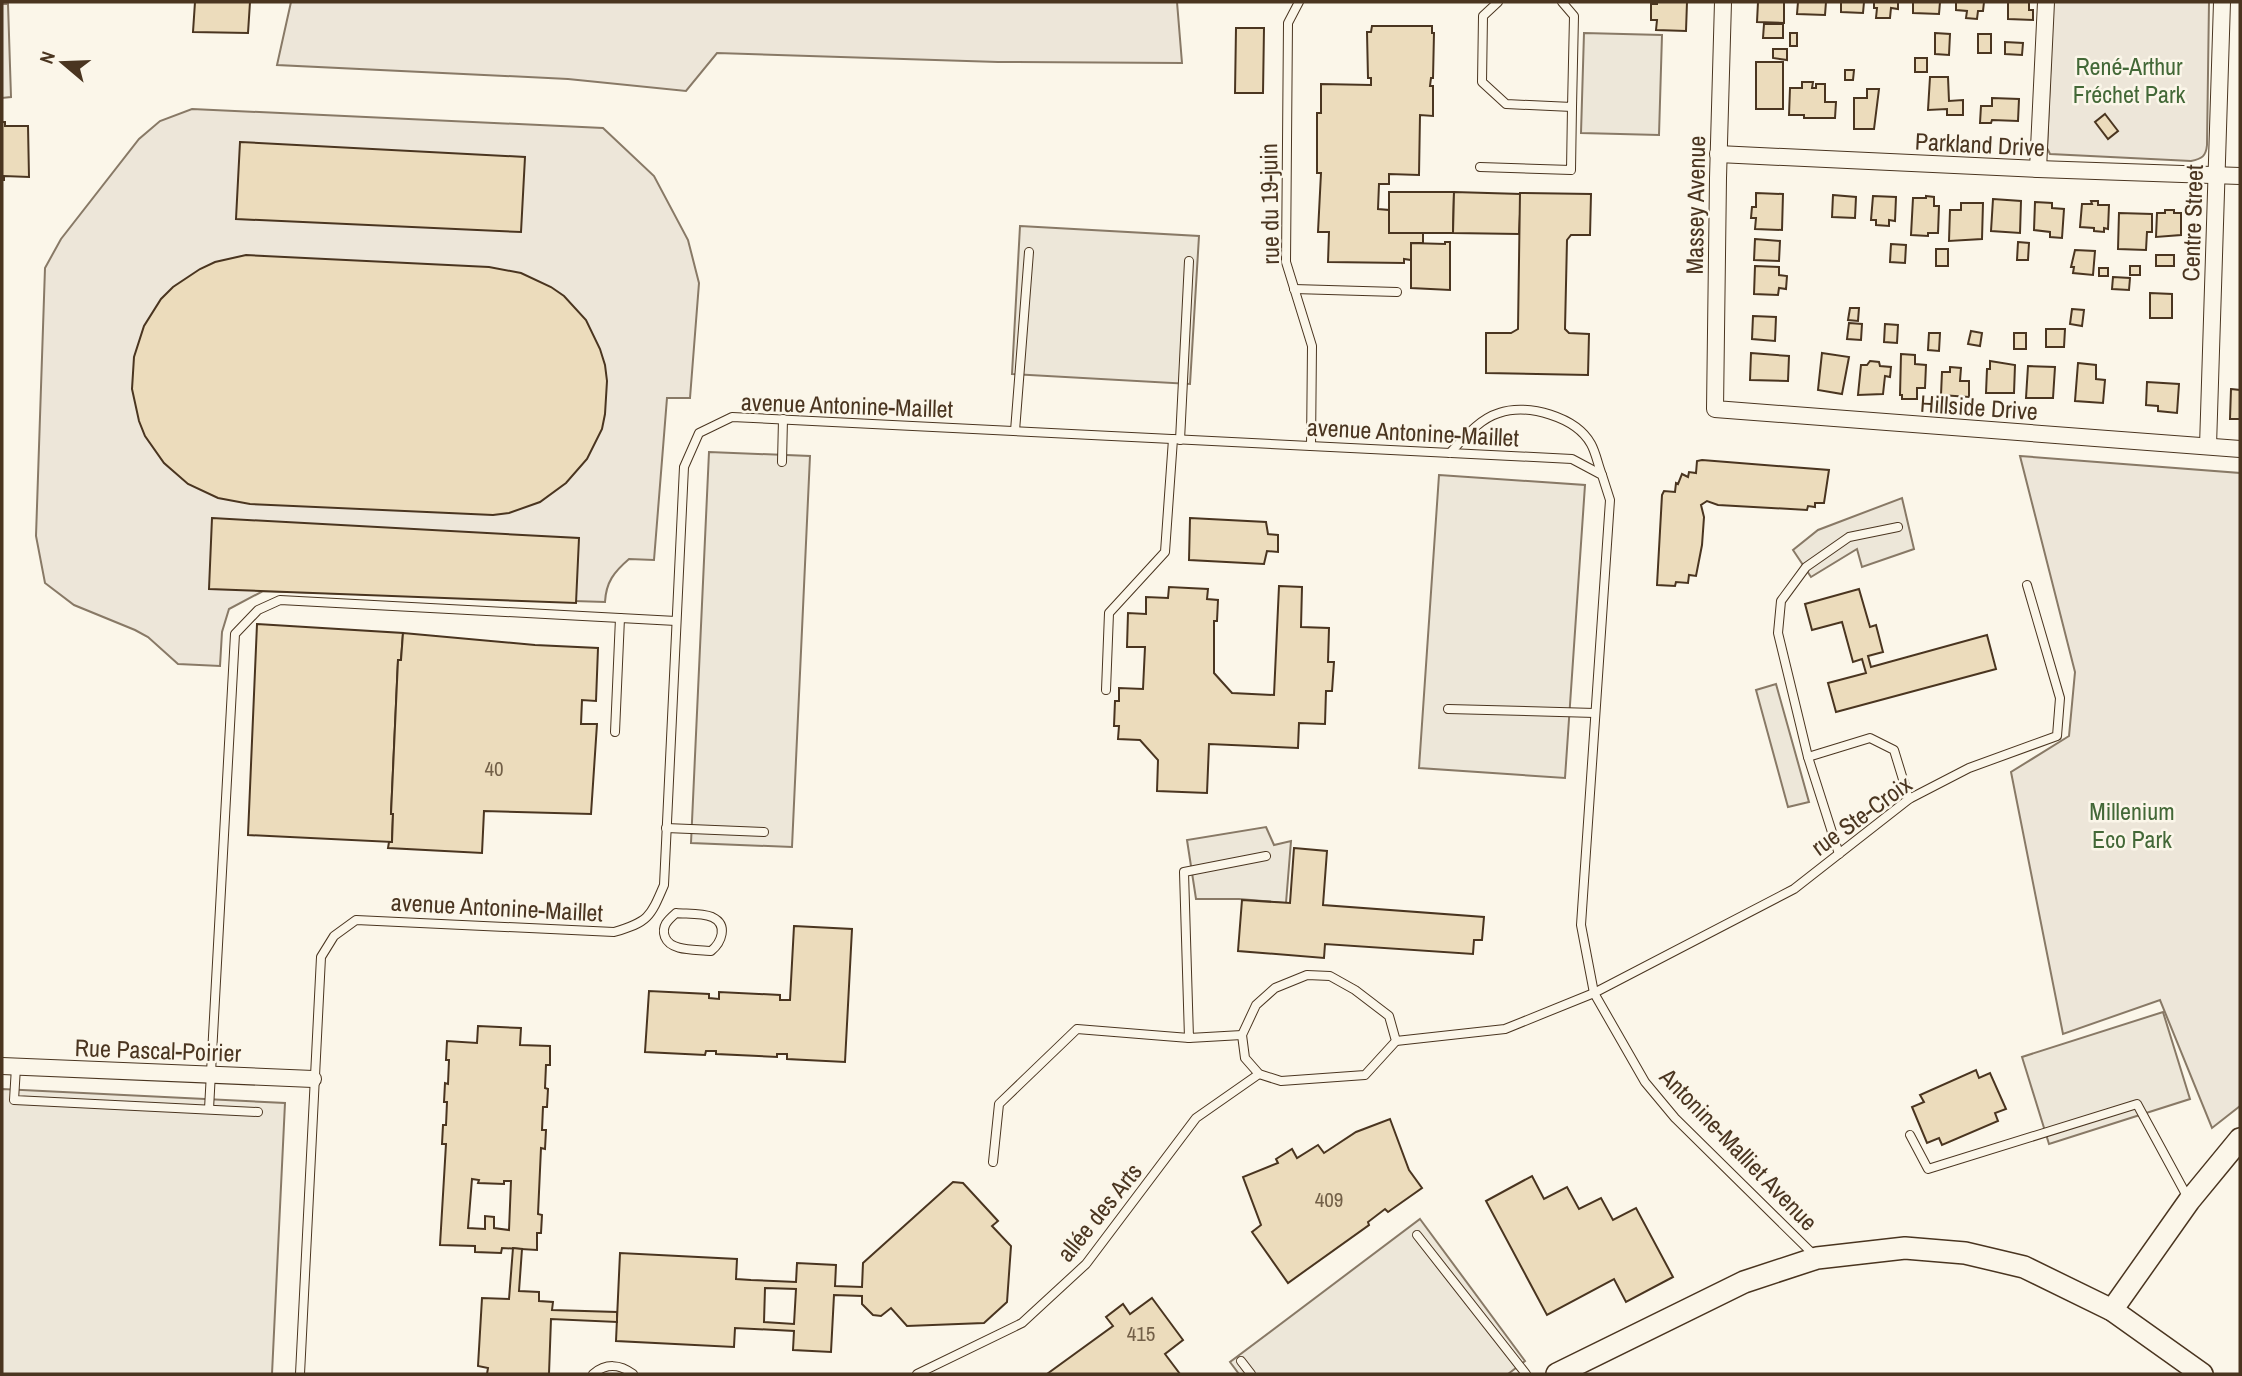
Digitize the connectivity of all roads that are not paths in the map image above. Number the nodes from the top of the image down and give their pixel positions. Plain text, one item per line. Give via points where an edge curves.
1 (1299, 2) edge
2 (1498, 2) edge
3 (1562, 2) edge
4 (1723, 2) edge
5 (2046, 2) edge
6 (2221, 2) edge
7 (1572, 107) junction
8 (1718, 154) junction
9 (1480, 167) dead end
10 (2038, 169) junction
11 (2216, 175) junction
12 (2240, 176) edge
13 (1029, 252) dead end
14 (1188, 261) dead end
15 (1294, 289) junction
16 (1397, 292) dead end
17 (1715, 409) joint
18 (783, 419) junction
19 (1016, 431) junction
20 (1176, 439) junction
21 (1311, 446) junction
22 (2208, 446) junction
23 (2240, 449) edge
24 (1450, 453) junction
25 (782, 462) dead end
26 (1602, 475) junction
27 (1898, 527) dead end
28 (2027, 585) dead end
29 (620, 618) junction
30 (676, 621) junction
31 (1106, 690) dead end
32 (1448, 709) dead end
33 (1595, 713) junction
34 (615, 732) dead end
35 (1808, 757) junction
36 (1909, 799) junction
37 (666, 828) junction
38 (764, 832) dead end
39 (1839, 854) junction
40 (1266, 856) dead end
41 (653, 911) junction
42 (667, 920) junction
43 (1594, 993) junction
44 (1242, 1035) junction
45 (1189, 1038) junction
46 (1396, 1041) junction
47 (9, 1066) edge
48 (1259, 1074) junction
49 (211, 1075) junction
50 (313, 1079) junction
51 (209, 1109) junction
52 (258, 1112) dead end
53 (1910, 1135) dead end
54 (2240, 1139) edge
55 (993, 1162) dead end
56 (2189, 1201) junction
57 (1417, 1235) dead end
58 (1817, 1258) junction
59 (2112, 1310) junction
60 (1241, 1361) dead end
61 (300, 1374) edge
62 (593, 1374) edge
63 (633, 1374) edge
64 (917, 1374) edge
65 (1251, 1374) edge
66 (1526, 1374) edge
67 (1558, 1374) edge
68 (2202, 1374) edge

1 - 15 lane, rue du 19-juin via 1288,23 1286,262
2 - 7 lane via 1483,16 1482,82 1506,104
3 - 7 lane via 1574,16
4 - 8 street, Massey Avenue
5 - 10 street
6 - 11 street, Centre Street
7 - 9 lane via 1571,170
8 - 10 street, Parkland Drive
8 - 17 street, Massey Avenue
10 - 11 street, Parkland Drive
11 - 12 street, Parkland Drive
11 - 22 street, Centre Street
13 - 19 lane
14 - 20 lane
15 - 16 lane
15 - 21 lane, rue du 19-juin via 1312,346
17 - 22 street, Hillside Drive
18 - 19 lane, avenue Antonine-Maillet
18 - 25 lane
18 - 30 lane, avenue Antonine-Maillet via 732,418 699,433 684,467
19 - 20 lane, avenue Antonine-Maillet
20 - 21 lane, avenue Antonine-Maillet
20 - 31 lane via 1165,552 1109,613
21 - 24 lane, avenue Antonine-Maillet
22 - 23 street, Hillside Drive
24 - 26 lane, avenue Antonine-Maillet via 1576,460
24 - 26 lane via 1474,428 1500,412 1535,410 1568,421 1590,442
26 - 33 lane via 1609,500
27 - 35 lane via 1849,537 1806,567 1781,601 1777,633
28 - 36 lane, rue Ste-Croix via 2060,698 2057,736 1969,768
29 - 30 lane
29 - 34 lane
29 - 49 lane via 281,600 258,610 235,634
30 - 37 lane, avenue Antonine-Maillet
32 - 33 lane
33 - 43 lane via 1581,925
35 - 36 lane via 1870,738 1894,750
35 - 39 lane
36 - 39 lane, rue Ste-Croix
37 - 38 lane
37 - 41 lane, avenue Antonine-Maillet via 664,886
39 - 43 lane, rue Ste-Croix via 1794,888
40 - 45 lane via 1184,872
41 - 42 lane
41 - 50 lane, avenue Antonine-Maillet via 639,925 614,932 356,920 334,936 321,957
42 - 42 lane via 676,913 712,917 720,925 719,944 711,951 673,947 663,930
43 - 46 lane, rue Ste-Croix via 1505,1029
43 - 58 lane, Antonine-Malliet Avenue via 1645,1082 1675,1118
44 - 45 lane
44 - 46 lane via 1256,1005 1275,988 1307,975 1330,976 1355,990 1389,1016
44 - 48 lane via 1245,1058
45 - 55 lane via 1077,1029 999,1104
46 - 48 lane via 1365,1075 1288,1081
47 - 49 street, Rue Pascal-Poirier
47 - 51 lane via 14,1100
48 - 64 lane, allée des Arts via 1196,1118 1086,1264 1022,1323
49 - 50 street, Rue Pascal-Poirier
49 - 51 lane
50 - 61 lane, avenue Antonine-Maillet
51 - 52 lane
53 - 56 lane via 1928,1168 2137,1104
54 - 56 street
56 - 59 street
57 - 66 lane
58 - 59 street via 1905,1248 1965,1253 2024,1267
58 - 67 street via 1744,1282
59 - 68 street
60 - 65 lane
62 - 63 lane via 616,1366

